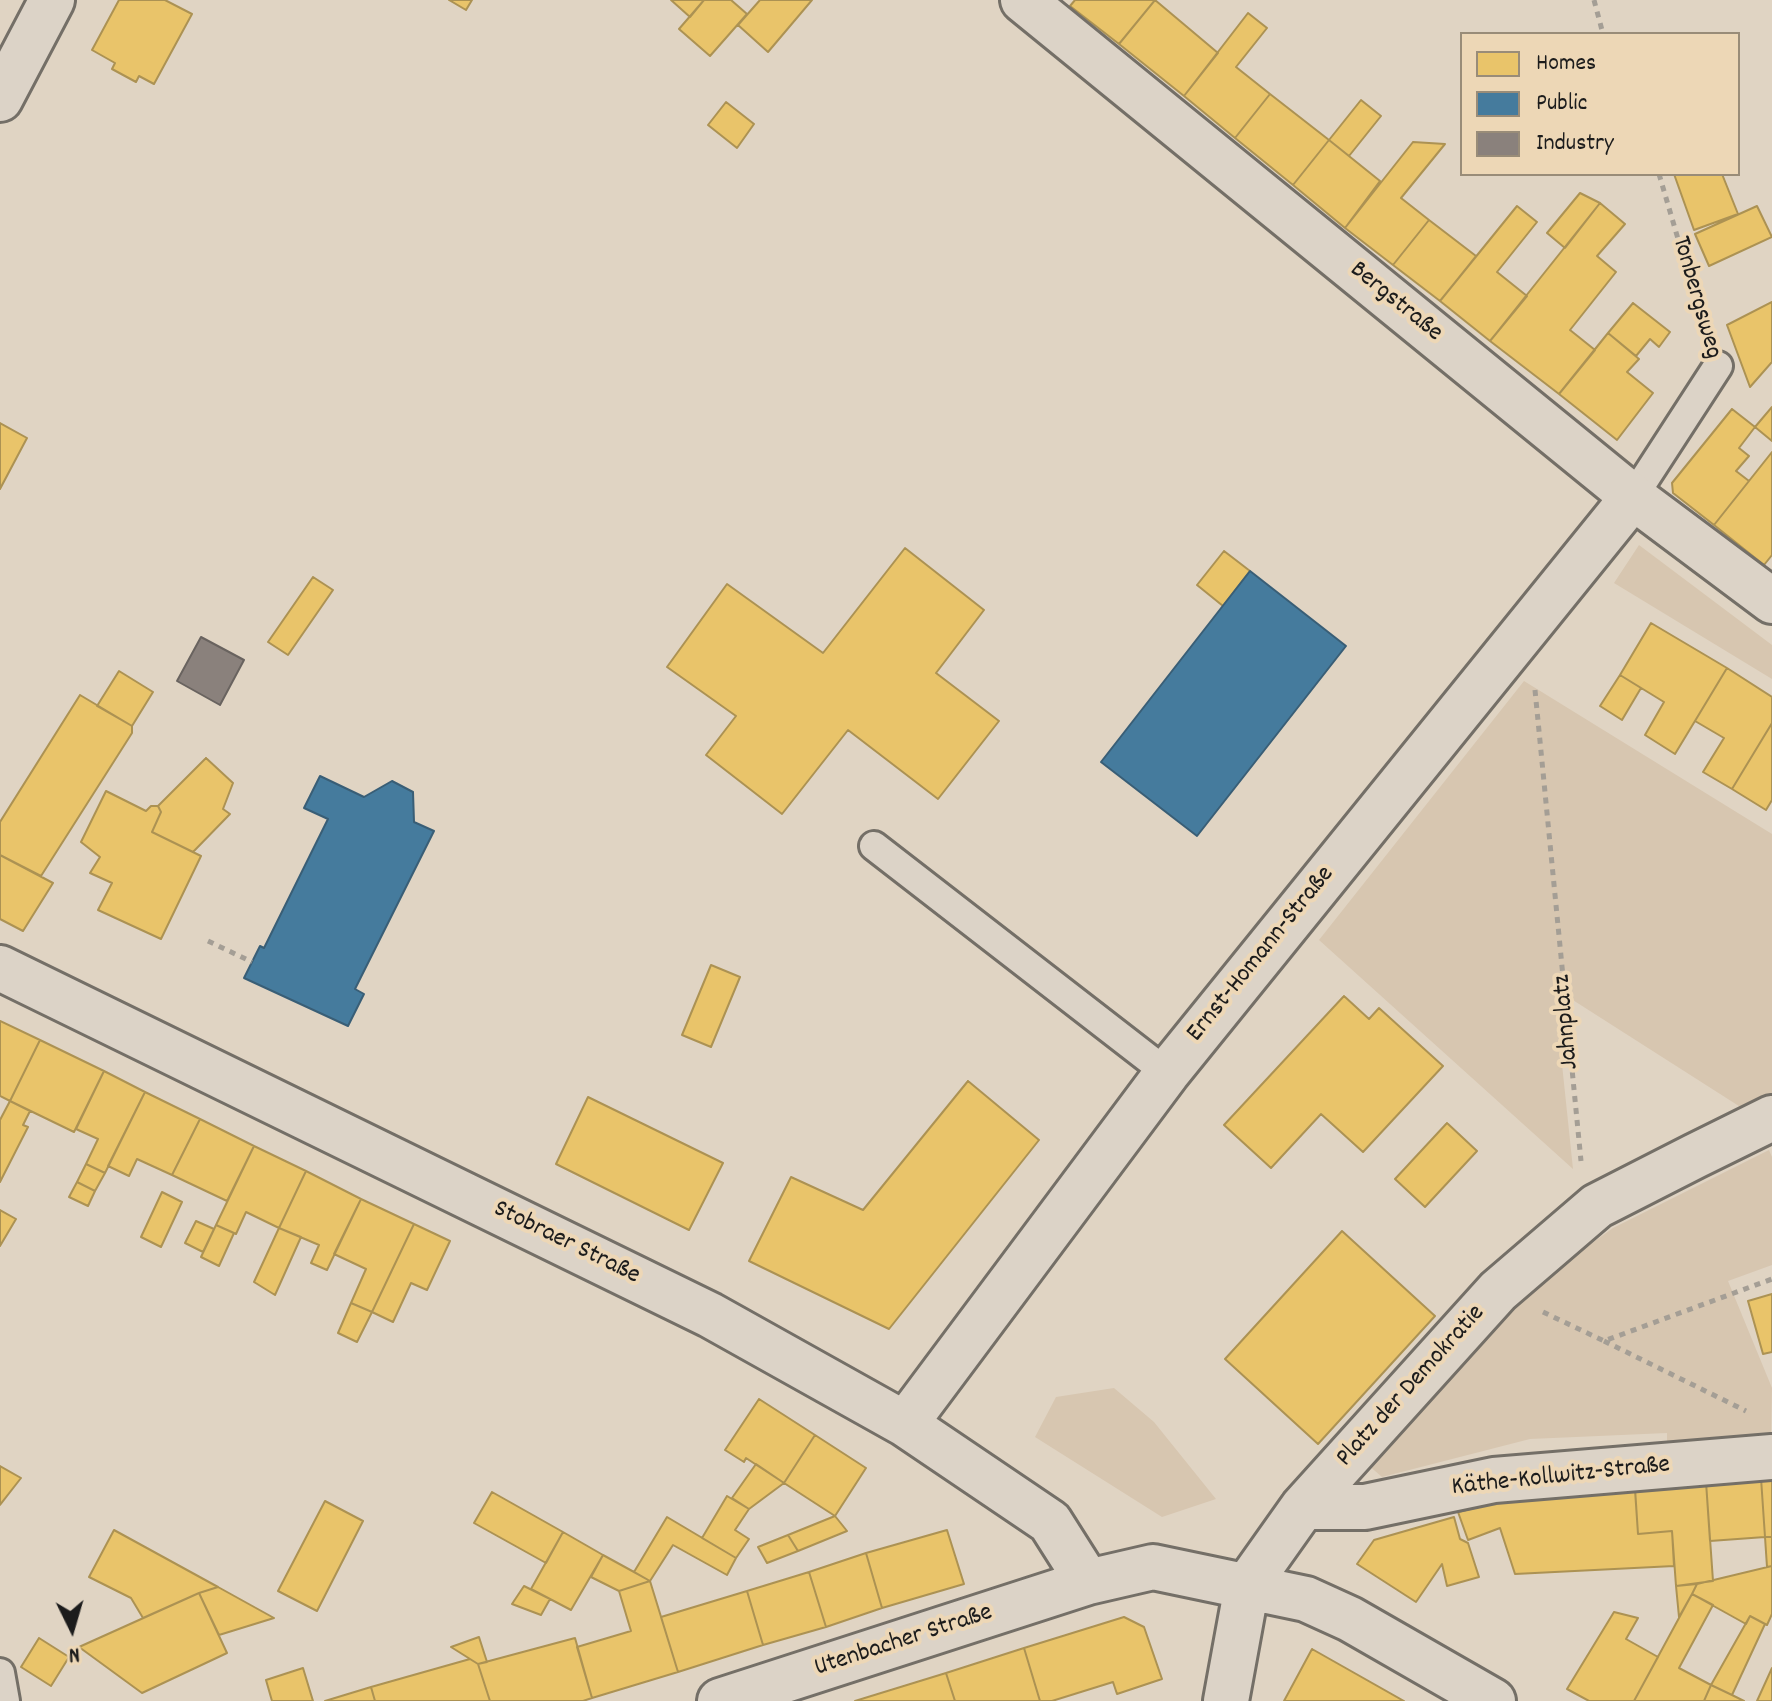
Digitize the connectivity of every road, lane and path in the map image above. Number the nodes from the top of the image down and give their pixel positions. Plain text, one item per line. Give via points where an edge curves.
1 (52, 0) edge
2 (1023, 0) edge
3 (1594, 0) edge
4 (1602, 32) edge
5 (0, 99) edge
6 (1660, 176) edge
7 (1718, 366) joint
8 (1633, 497) junction
9 (1772, 601) edge
10 (1509, 651) junction
11 (874, 846) dead end
12 (208, 941) dead end
13 (252, 962) dead end
14 (0, 968) edge
15 (1167, 1073) junction
16 (1772, 1118) edge
17 (1597, 1206) junction
18 (1772, 1279) edge
19 (1498, 1291) junction
20 (1604, 1341) junction
21 (1758, 1416) dead end
22 (905, 1424) junction
23 (1772, 1457) edge
24 (1303, 1507) junction
25 (1088, 1582) junction
26 (1247, 1586) junction
27 (0, 1673) edge
28 (5, 1701) edge
29 (720, 1701) edge
30 (1226, 1701) edge
31 (1493, 1701) edge

1 - 5 street
2 - 8 street, Bergstraße
3 - 4 path
6 - 7 path, Tonbergsweg
7 - 8 lane, Tonbergsweg
8 - 9 street, Bergstraße
8 - 10 street, Ernst-Homann-Straße
10 - 15 street, Ernst-Homann-Straße
10 - 17 path, Jahnplatz via 1534,673 1583,1181
11 - 15 lane
12 - 13 path
14 - 22 street, Stobraer Straße via 710,1315
15 - 22 street, Ernst-Homann-Straße
16 - 17 street
17 - 19 street, Platz der Demokratie
18 - 20 path
19 - 20 path
19 - 24 street, Platz der Demokratie
20 - 21 path
22 - 25 street, Stobraer Straße via 1050,1522
23 - 24 street, Käthe-Kollwitz-Straße via 1494,1480 1365,1507
24 - 26 street, Platz der Demokratie
25 - 26 street via 1153,1567
25 - 29 street, Utenbacher Straße
26 - 30 street
26 - 31 street via 1306,1599 1350,1619
27 - 28 lane

